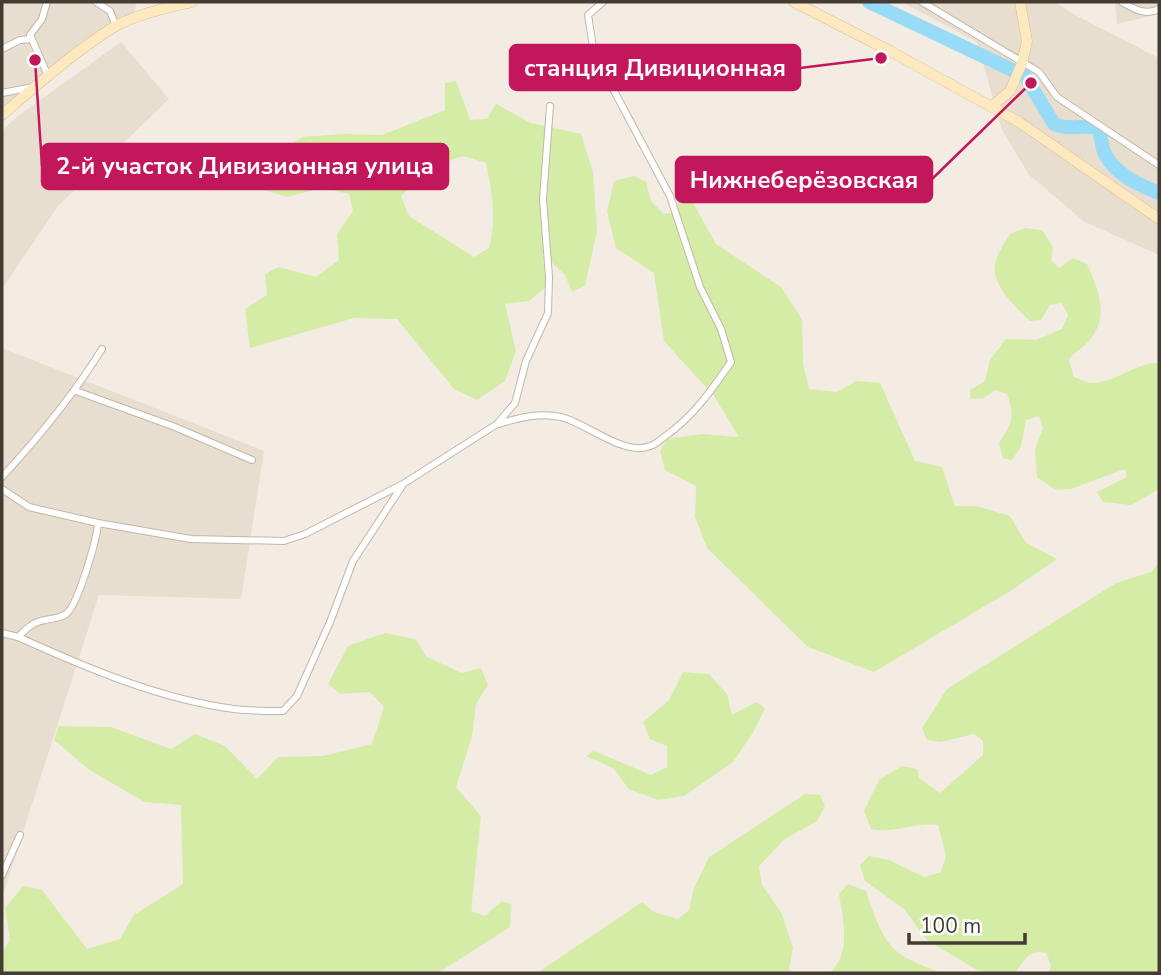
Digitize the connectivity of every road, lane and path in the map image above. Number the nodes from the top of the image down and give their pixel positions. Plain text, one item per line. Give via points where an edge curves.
1 (47, 2) edge
2 (96, 2) edge
3 (192, 2) edge
4 (603, 2) edge
5 (794, 2) edge
6 (922, 2) edge
7 (1020, 2) edge
8 (1122, 2) edge
9 (1157, 12) edge
10 (116, 26) junction
11 (31, 38) junction
12 (2, 49) edge
13 (1023, 61) junction
14 (48, 76) junction
15 (34, 87) junction
16 (2, 93) edge
17 (550, 106) dead end
18 (991, 107) junction
19 (2, 114) edge
20 (1159, 164) edge
21 (1159, 219) edge
22 (102, 349) dead end
23 (76, 391) junction
24 (497, 424) junction
25 (252, 460) dead end
26 (2, 477) edge
27 (403, 484) junction
28 (2, 489) edge
29 (98, 523) junction
30 (2, 633) edge
31 (18, 638) junction
32 (20, 835) dead end
33 (2, 875) edge

1 - 11 street
2 - 10 street via 110,11
3 - 10 street
4 - 24 street via 588,15 594,53 670,197 731,362 687,420 651,446 625,446 552,416 525,416
5 - 18 street
6 - 13 street
7 - 13 street via 1027,41
8 - 9 street via 1137,10
10 - 14 street
11 - 12 street
11 - 14 street
13 - 18 street via 1010,92
13 - 20 street via 1039,72 1057,97
14 - 15 street
15 - 16 street
15 - 19 street
17 - 24 street via 543,200 548,313 526,361 515,403
18 - 21 street
22 - 23 street
23 - 25 street via 175,426
23 - 26 street
24 - 27 street
27 - 29 street via 285,541 191,539
27 - 31 street via 353,561 298,696 283,711 235,709 177,698
28 - 29 street via 29,507
29 - 31 street via 74,604 64,615 37,622
30 - 31 street
32 - 33 street

